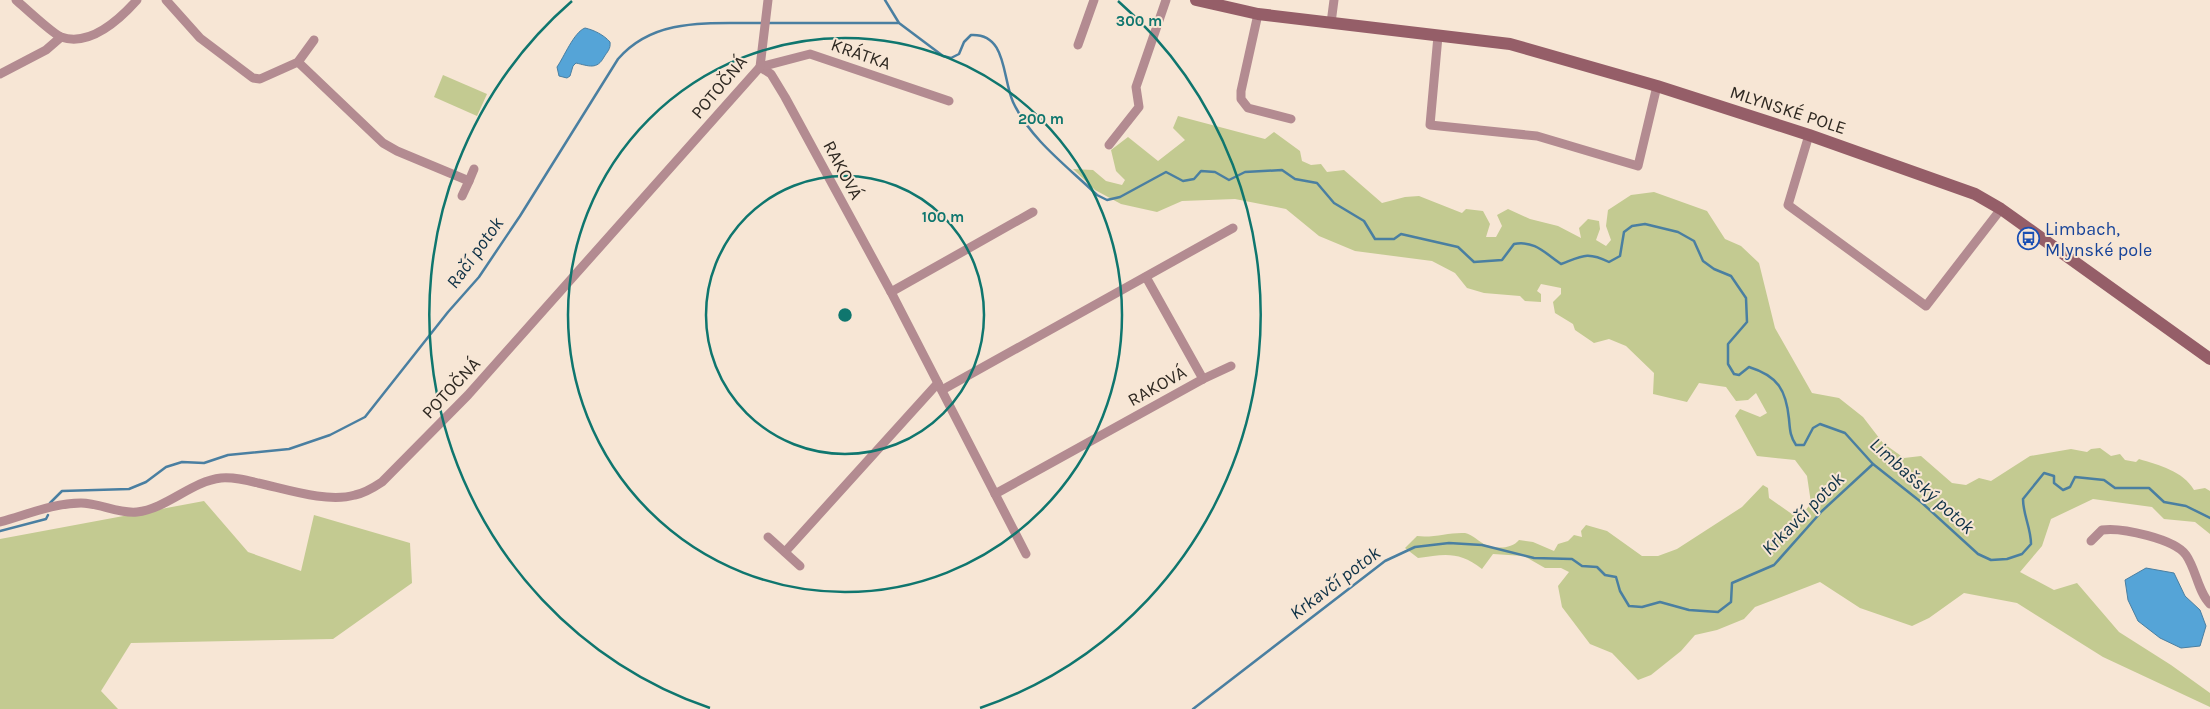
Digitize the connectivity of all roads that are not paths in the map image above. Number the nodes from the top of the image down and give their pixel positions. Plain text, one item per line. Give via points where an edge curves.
1 (16, 0) edge
2 (137, 0) edge
3 (166, 0) edge
4 (768, 0) edge
5 (1094, 0) edge
6 (1166, 0) edge
7 (1334, 0) edge
8 (1202, 1) edge
9 (1258, 14) junction
10 (1331, 23) junction
11 (1438, 36) junction
12 (60, 37) junction
13 (314, 40) dead end
14 (1078, 45) dead end
15 (298, 62) junction
16 (760, 67) junction
17 (0, 74) edge
18 (1657, 86) junction
19 (950, 101) dead end
20 (1291, 119) dead end
21 (1809, 135) junction
22 (1109, 145) dead end
23 (474, 169) dead end
24 (468, 181) junction
25 (462, 196) dead end
26 (2001, 210) junction
27 (1033, 212) dead end
28 (1234, 228) dead end
29 (1146, 277) junction
30 (891, 292) junction
31 (2210, 358) edge
32 (1231, 366) dead end
33 (1203, 379) junction
34 (940, 386) junction
35 (995, 494) junction
36 (0, 522) edge
37 (768, 537) dead end
38 (2091, 541) dead end
39 (785, 552) junction
40 (1026, 554) dead end
41 (800, 566) dead end
42 (2210, 604) edge

1 - 12 street
2 - 12 street via 120,18 88,36
3 - 15 street via 200,38 253,78 260,79
4 - 16 street, POTOČNÁ
5 - 14 street
6 - 22 street via 1136,88 1139,107
7 - 10 street
8 - 9 street, MLYNSKÉ POLE
9 - 10 street, MLYNSKÉ POLE
9 - 20 street via 1241,99 1248,108
10 - 11 street, MLYNSKÉ POLE
11 - 18 street, MLYNSKÉ POLE via 1510,44
11 - 18 street via 1430,125 1537,136 1638,166
12 - 17 street via 46,50
13 - 15 street
15 - 24 street via 383,143
16 - 19 street, KRÁTKA via 810,54
16 - 30 street, RAKOVÁ via 771,74 785,97
16 - 36 street, POTOČNÁ via 468,396 382,482 368,491 353,496 328,497 235,478 219,478 151,509 121,511 80,503
18 - 21 street, MLYNSKÉ POLE
21 - 26 street, MLYNSKÉ POLE via 1975,194
21 - 26 street via 1788,205 1926,306
23 - 24 street
24 - 25 street
26 - 31 street, MLYNSKÉ POLE
27 - 30 street
28 - 29 street
29 - 33 street, RAKOVÁ
29 - 34 street
30 - 34 street, RAKOVÁ
32 - 33 street, RAKOVÁ
33 - 35 street, RAKOVÁ
34 - 35 street, RAKOVÁ
34 - 39 street
35 - 40 street, RAKOVÁ
37 - 39 street
38 - 42 street via 2102,530 2119,530 2180,549 2189,560
39 - 41 street

